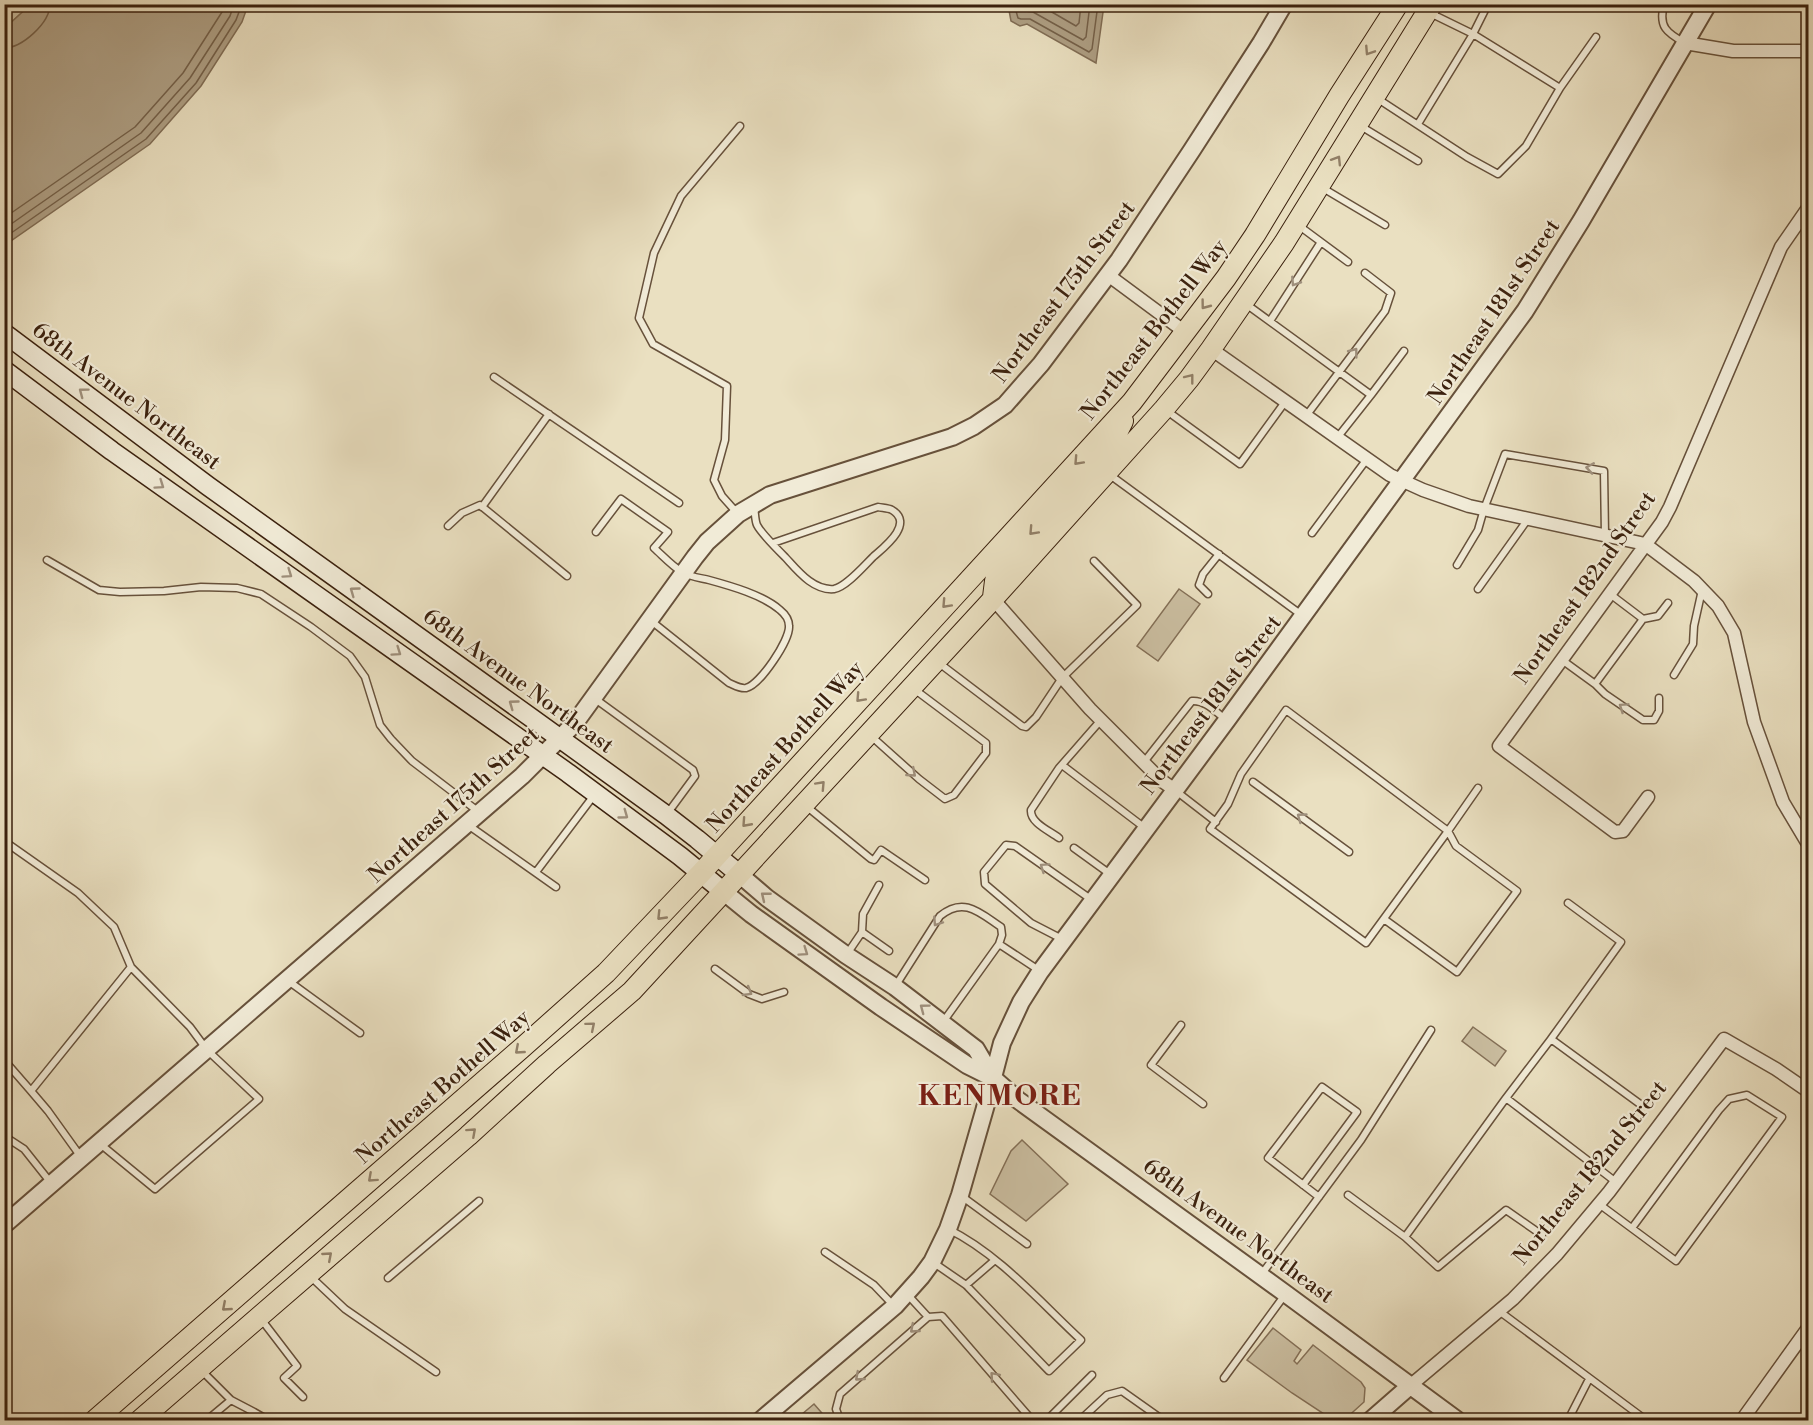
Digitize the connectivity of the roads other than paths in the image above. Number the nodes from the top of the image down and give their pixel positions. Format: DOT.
graph roads {
  1 [pos="1284,4"];
  2 [pos="1398,4"];
  3 [pos="1488,4"];
  4 [pos="1664,4"];
  5 [pos="1708,4"];
  6 [pos="1428,7"];
  7 [pos="1473,34"];
  8 [pos="1596,37"];
  9 [pos="1685,43"];
  10 [pos="1809,51"];
  11 [pos="1560,88"];
  12 [pos="1375,97"];
  13 [pos="1418,124"];
  14 [pos="1358,125"];
  15 [pos="740,126"];
  16 [pos="1305,155"];
  17 [pos="1418,161"];
  18 [pos="1320,187"];
  19 [pos="1809,208"];
  20 [pos="1296,224"];
  21 [pos="1385,225"];
  22 [pos="1321,242"];
  23 [pos="1348,262"];
  24 [pos="1365,273"];
  25 [pos="1108,275"];
  26 [pos="1243,302"];
  27 [pos="1270,321"];
  28 [pos="1185,332"];
  29 [pos="4,333"];
  30 [pos="1211,349"];
  31 [pos="1404,351"];
  32 [pos="4,370"];
  33 [pos="1339,372"];
  34 [pos="494,377"];
  35 [pos="1371,395"];
  36 [pos="1286,401"];
  37 [pos="1132,402"];
  38 [pos="1164,408"];
  39 [pos="549,414"];
  40 [pos="1306,416"];
  41 [pos="1337,438"];
  42 [pos="1367,458"];
  43 [pos="1106,472"];
  44 [pos="1403,480"];
  45 [pos="679,503"];
  46 [pos="754,503"];
  47 [pos="482,507"];
  48 [pos="1484,509"];
  49 [pos="738,514"];
  50 [pos="1528,519"];
  51 [pos="448,526"];
  52 [pos="596,532"];
  53 [pos="1312,534"];
  54 [pos="1605,535"];
  55 [pos="773,543"];
  56 [pos="1645,544"];
  57 [pos="1219,555"];
  58 [pos="48,560"];
  59 [pos="1094,561"];
  60 [pos="1457,565"];
  61 [pos="683,573"];
  62 [pos="567,576"];
  63 [pos="1478,589"];
  64 [pos="1702,589"];
  65 [pos="1208,594"];
  66 [pos="1609,594"];
  67 [pos="993,599"];
  68 [pos="1668,603"];
  69 [pos="1303,616"];
  70 [pos="650,619"];
  71 [pos="1643,619"];
  72 [pos="1562,660"];
  73 [pos="936,661"];
  74 [pos="1674,675"];
  75 [pos="1062,678"];
  76 [pos="1595,684"];
  77 [pos="912,687"];
  78 [pos="594,698"];
  79 [pos="1659,698"];
  80 [pos="1101,720"];
  81 [pos="1227,720"];
  82 [pos="869,733"];
  83 [pos="560,738"];
  84 [pos="543,755"];
  85 [pos="1144,762"];
  86 [pos="1062,765"];
  87 [pos="1253,782"];
  88 [pos="1478,788"];
  89 [pos="1175,790"];
  90 [pos="595,794"];
  91 [pos="1648,797"];
  92 [pos="803,804"];
  93 [pos="666,815"];
  94 [pos="474,819"];
  95 [pos="1216,822"];
  96 [pos="1146,829"];
  97 [pos="1448,831"];
  98 [pos="1059,838"];
  99 [pos="4,841"];
  100 [pos="1809,844"];
  101 [pos="1074,848"];
  102 [pos="1348,852"];
  103 [pos="717,856"];
  104 [pos="536,873"];
  105 [pos="701,873"];
  106 [pos="739,874"];
  107 [pos="1111,874"];
  108 [pos="925,880"];
  109 [pos="879,885"];
  110 [pos="556,887"];
  111 [pos="724,892"];
  112 [pos="1092,900"];
  113 [pos="1568,903"];
  114 [pos="1384,919"];
  115 [pos="862,932"];
  116 [pos="1063,939"];
  117 [pos="999,944"];
  118 [pos="889,951"];
  119 [pos="846,955"];
  120 [pos="131,967"];
  121 [pos="716,969"];
  122 [pos="1040,972"];
  123 [pos="287,980"];
  124 [pos="895,987"];
  125 [pos="784,992"];
  126 [pos="943,1023"];
  127 [pos="1180,1025"];
  128 [pos="1431,1030"];
  129 [pos="360,1033"];
  130 [pos="1551,1039"];
  131 [pos="207,1050"];
  132 [pos="4,1060"];
  133 [pos="993,1078"];
  134 [pos="32,1091"];
  135 [pos="1809,1091"];
  136 [pos="1506,1098"];
  137 [pos="1203,1104"];
  138 [pos="1640,1104"];
  139 [pos="4,1136"];
  140 [pos="98,1143"];
  141 [pos="81,1157"];
  142 [pos="1616,1182"];
  143 [pos="52,1184"];
  144 [pos="1303,1185"];
  145 [pos="960,1195"];
  146 [pos="1348,1195"];
  147 [pos="1319,1197"];
  148 [pos="479,1201"];
  149 [pos="1599,1204"];
  150 [pos="4,1225"];
  151 [pos="1632,1228"];
  152 [pos="948,1229"];
  153 [pos="1542,1235"];
  154 [pos="1405,1237"];
  155 [pos="1027,1244"];
  156 [pos="825,1252"];
  157 [pos="995,1260"];
  158 [pos="932,1262"];
  159 [pos="308,1274"];
  160 [pos="1261,1276"];
  161 [pos="388,1278"];
  162 [pos="966,1285"];
  163 [pos="907,1293"];
  164 [pos="1286,1293"];
  165 [pos="895,1306"];
  166 [pos="1499,1311"];
  167 [pos="259,1317"];
  168 [pos="928,1317"];
  169 [pos="1809,1328"];
  170 [pos="200,1369"];
  171 [pos="436,1372"];
  172 [pos="1092,1375"];
  173 [pos="1224,1378"];
  174 [pos="1589,1379"];
  175 [pos="1411,1385"];
  176 [pos="303,1397"];
  177 [pos="231,1400"];
  178 [pos="254,1412"];
  179 [pos="95,1420"];
  180 [pos="140,1420"];
  181 [pos="207,1420"];
  182 [pos="253,1420"];
  183 [pos="268,1420"];
  184 [pos="761,1420"];
  185 [pos="840,1420"];
  186 [pos="1032,1420"];
  187 [pos="1047,1420"];
  188 [pos="1080,1420"];
  189 [pos="1163,1420"];
  190 [pos="1371,1420"];
  191 [pos="1457,1420"];
  192 [pos="1568,1420"];
  193 [pos="1646,1420"];
  194 [pos="1742,1420"];
  1 -- 25 [label="street, Northeast 175th Street"];
  2 -- 16 [label="main road, Northeast Bothell Way, one-way"];
  3 -- 7 [label="lane"];
  4 -- 9 [label="lane"];
  5 -- 9 [label="street, Northeast 181st Street"];
  6 -- 7 [label="lane"];
  6 -- 12 [label="main road"];
  7 -- 11 [label="lane"];
  7 -- 13 [label="lane"];
  8 -- 11 [label="lane"];
  9 -- 10 [label="street"];
  9 -- 44 [label="street, Northeast 181st Street"];
  11 -- 13 [label="lane"];
  12 -- 13 [label="lane"];
  12 -- 14 [label="main road"];
  14 -- 17 [label="lane"];
  18 -- 14 [label="main road, one-way"];
  15 -- 49 [label="lane"];
  16 -- 28 [label="main road, Northeast Bothell Way, one-way"];
  16 -- 30 [label="main road"];
  18 -- 20 [label="main road"];
  18 -- 21 [label="lane"];
  19 -- 56 [label="street, Northeast 182nd Street"];
  20 -- 22 [label="lane"];
  20 -- 26 [label="main road"];
  22 -- 23 [label="lane"];
  22 -- 27 [label="lane, one-way"];
  33 -- 24 [label="lane, one-way"];
  25 -- 28 [label="street"];
  25 -- 46 [label="street, Northeast 175th Street"];
  26 -- 27 [label="lane"];
  26 -- 30 [label="main road"];
  27 -- 33 [label="lane"];
  28 -- 37 [label="main road, Northeast Bothell Way"];
  83 -- 29 [label="main road, 68th Avenue Northeast, one-way"];
  30 -- 36 [label="street"];
  38 -- 30 [label="main road, one-way"];
  31 -- 35 [label="lane"];
  32 -- 84 [label="main road, 68th Avenue Northeast, one-way"];
  33 -- 35 [label="lane"];
  33 -- 40 [label="lane"];
  34 -- 39 [label="lane"];
  35 -- 41 [label="lane"];
  36 -- 38 [label="lane"];
  36 -- 40 [label="street"];
  37 -- 67 [label="main road, one-way"];
  37 -- 103 [label="main road, Northeast Bothell Way, one-way"];
  38 -- 43 [label="main road"];
  39 -- 45 [label="lane"];
  39 -- 47 [label="lane"];
  40 -- 41 [label="street"];
  41 -- 42 [label="street"];
  42 -- 44 [label="street"];
  42 -- 53 [label="lane"];
  43 -- 57 [label="lane"];
  43 -- 67 [label="main road"];
  44 -- 48 [label="street"];
  44 -- 69 [label="street, Northeast 181st Street"];
  46 -- 49 [label="street, Northeast 175th Street"];
  46 -- 55 [label="lane"];
  47 -- 51 [label="lane"];
  47 -- 62 [label="lane"];
  48 -- 50 [label="street"];
  54 -- 48 [label="lane, one-way"];
  48 -- 60 [label="lane"];
  49 -- 61 [label="street, Northeast 175th Street"];
  50 -- 54 [label="street"];
  50 -- 63 [label="lane"];
  52 -- 61 [label="lane"];
  54 -- 56 [label="street"];
  55 -- 55 [label="lane"];
  56 -- 64 [label="street"];
  56 -- 66 [label="street, Northeast 182nd Street"];
  57 -- 65 [label="lane"];
  57 -- 69 [label="lane"];
  58 -- 94 [label="lane"];
  59 -- 75 [label="lane"];
  61 -- 70 [label="street, Northeast 175th Street"];
  61 -- 70 [label="lane"];
  64 -- 74 [label="lane"];
  64 -- 100 [label="street"];
  66 -- 71 [label="lane"];
  66 -- 72 [label="street, Northeast 182nd Street"];
  67 -- 73 [label="main road"];
  67 -- 75 [label="street"];
  68 -- 71 [label="lane"];
  69 -- 81 [label="street, Northeast 181st Street"];
  70 -- 78 [label="street, Northeast 175th Street"];
  71 -- 76 [label="lane"];
  72 -- 76 [label="lane"];
  72 -- 91 [label="street, Northeast 182nd Street"];
  73 -- 75 [label="lane"];
  73 -- 77 [label="main road"];
  75 -- 80 [label="street"];
  79 -- 76 [label="lane, one-way"];
  77 -- 82 [label="main road"];
  82 -- 77 [label="lane, one-way"];
  78 -- 83 [label="street, Northeast 175th Street"];
  78 -- 93 [label="lane"];
  80 -- 85 [label="street"];
  80 -- 86 [label="lane"];
  81 -- 85 [label="lane"];
  81 -- 89 [label="street, Northeast 181st Street"];
  92 -- 82 [label="main road, one-way"];
  83 -- 84 [label="street, Northeast 175th Street"];
  83 -- 93 [label="main road, 68th Avenue Northeast"];
  84 -- 90 [label="main road, 68th Avenue Northeast"];
  84 -- 94 [label="street, Northeast 175th Street"];
  85 -- 89 [label="street"];
  86 -- 96 [label="lane"];
  86 -- 98 [label="lane"];
  102 -- 87 [label="lane, one-way"];
  88 -- 97 [label="lane"];
  89 -- 95 [label="lane"];
  89 -- 96 [label="street, Northeast 181st Street"];
  90 -- 104 [label="lane"];
  90 -- 105 [label="main road, 68th Avenue Northeast, one-way"];
  92 -- 106 [label="main road"];
  92 -- 108 [label="lane"];
  93 -- 103 [label="main road, 68th Avenue Northeast"];
  94 -- 104 [label="lane"];
  94 -- 123 [label="street, Northeast 175th Street"];
  95 -- 97 [label="lane"];
  95 -- 114 [label="lane"];
  96 -- 107 [label="street, Northeast 181st Street"];
  97 -- 114 [label="lane"];
  97 -- 114 [label="lane"];
  99 -- 120 [label="lane"];
  101 -- 107 [label="lane"];
  103 -- 105 [label="main road, Northeast Bothell Way"];
  103 -- 106 [label="main road, 68th Avenue Northeast"];
  104 -- 110 [label="lane"];
  105 -- 111 [label="main road, 68th Avenue Northeast"];
  105 -- 179 [label="main road, Northeast Bothell Way, one-way"];
  106 -- 111 [label="main road"];
  119 -- 106 [label="street, 68th Avenue Northeast, one-way"];
  107 -- 112 [label="street, Northeast 181st Street"];
  109 -- 115 [label="lane"];
  111 -- 133 [label="street, 68th Avenue Northeast, one-way"];
  159 -- 111 [label="main road, one-way"];
  112 -- 116 [label="street, Northeast 181st Street"];
  112 -- 116 [label="lane, one-way"];
  113 -- 130 [label="lane"];
  115 -- 118 [label="lane"];
  115 -- 119 [label="lane"];
  116 -- 122 [label="street, Northeast 181st Street"];
  117 -- 122 [label="lane"];
  117 -- 124 [label="lane, one-way"];
  117 -- 126 [label="lane"];
  119 -- 124 [label="street, 68th Avenue Northeast"];
  120 -- 131 [label="lane"];
  120 -- 134 [label="lane"];
  121 -- 125 [label="lane, one-way"];
  122 -- 133 [label="street, Northeast 181st Street"];
  123 -- 129 [label="lane"];
  123 -- 131 [label="street, Northeast 175th Street"];
  126 -- 124 [label="street, 68th Avenue Northeast, one-way"];
  126 -- 133 [label="street, 68th Avenue Northeast"];
  127 -- 137 [label="lane"];
  128 -- 147 [label="lane"];
  130 -- 136 [label="lane"];
  130 -- 138 [label="lane"];
  131 -- 140 [label="street, Northeast 175th Street"];
  131 -- 140 [label="lane"];
  132 -- 134 [label="lane"];
  133 -- 145 [label="street, Northeast 181st Street"];
  133 -- 160 [label="street, 68th Avenue Northeast"];
  134 -- 141 [label="lane"];
  135 -- 142 [label="street, Northeast 182nd Street"];
  136 -- 142 [label="lane"];
  136 -- 154 [label="lane"];
  139 -- 143 [label="lane"];
  140 -- 141 [label="street, Northeast 175th Street"];
  141 -- 143 [label="street, Northeast 175th Street"];
  142 -- 149 [label="street, Northeast 182nd Street"];
  143 -- 150 [label="street, Northeast 175th Street"];
  144 -- 144 [label="lane"];
  144 -- 147 [label="lane"];
  145 -- 152 [label="street, Northeast 181st Street"];
  145 -- 155 [label="lane"];
  146 -- 154 [label="lane"];
  147 -- 160 [label="lane"];
  148 -- 161 [label="lane"];
  149 -- 151 [label="lane"];
  149 -- 166 [label="street, Northeast 182nd Street"];
  151 -- 151 [label="lane"];
  152 -- 157 [label="lane"];
  152 -- 158 [label="street, Northeast 181st Street"];
  153 -- 154 [label="lane"];
  156 -- 165 [label="lane"];
  157 -- 162 [label="lane"];
  157 -- 162 [label="lane"];
  158 -- 162 [label="lane"];
  158 -- 163 [label="street, Northeast 181st Street"];
  159 -- 167 [label="main road"];
  159 -- 171 [label="lane"];
  160 -- 164 [label="street, 68th Avenue Northeast"];
  163 -- 165 [label="street, Northeast 181st Street"];
  163 -- 168 [label="lane"];
  164 -- 173 [label="lane"];
  164 -- 175 [label="street, 68th Avenue Northeast"];
  165 -- 184 [label="street, Northeast 181st Street"];
  166 -- 174 [label="lane"];
  166 -- 175 [label="street, Northeast 182nd Street"];
  167 -- 170 [label="main road"];
  167 -- 176 [label="lane"];
  168 -- 185 [label="lane, one-way"];
  186 -- 168 [label="lane, one-way"];
  169 -- 194 [label="street"];
  170 -- 177 [label="lane"];
  170 -- 180 [label="main road"];
  172 -- 187 [label="lane"];
  174 -- 192 [label="lane"];
  174 -- 193 [label="lane"];
  175 -- 190 [label="street, Northeast 182nd Street"];
  175 -- 191 [label="street, 68th Avenue Northeast"];
  177 -- 178 [label="lane"];
  177 -- 181 [label="lane"];
  178 -- 182 [label="lane"];
  178 -- 183 [label="lane"];
  188 -- 189 [label="lane"];
}
